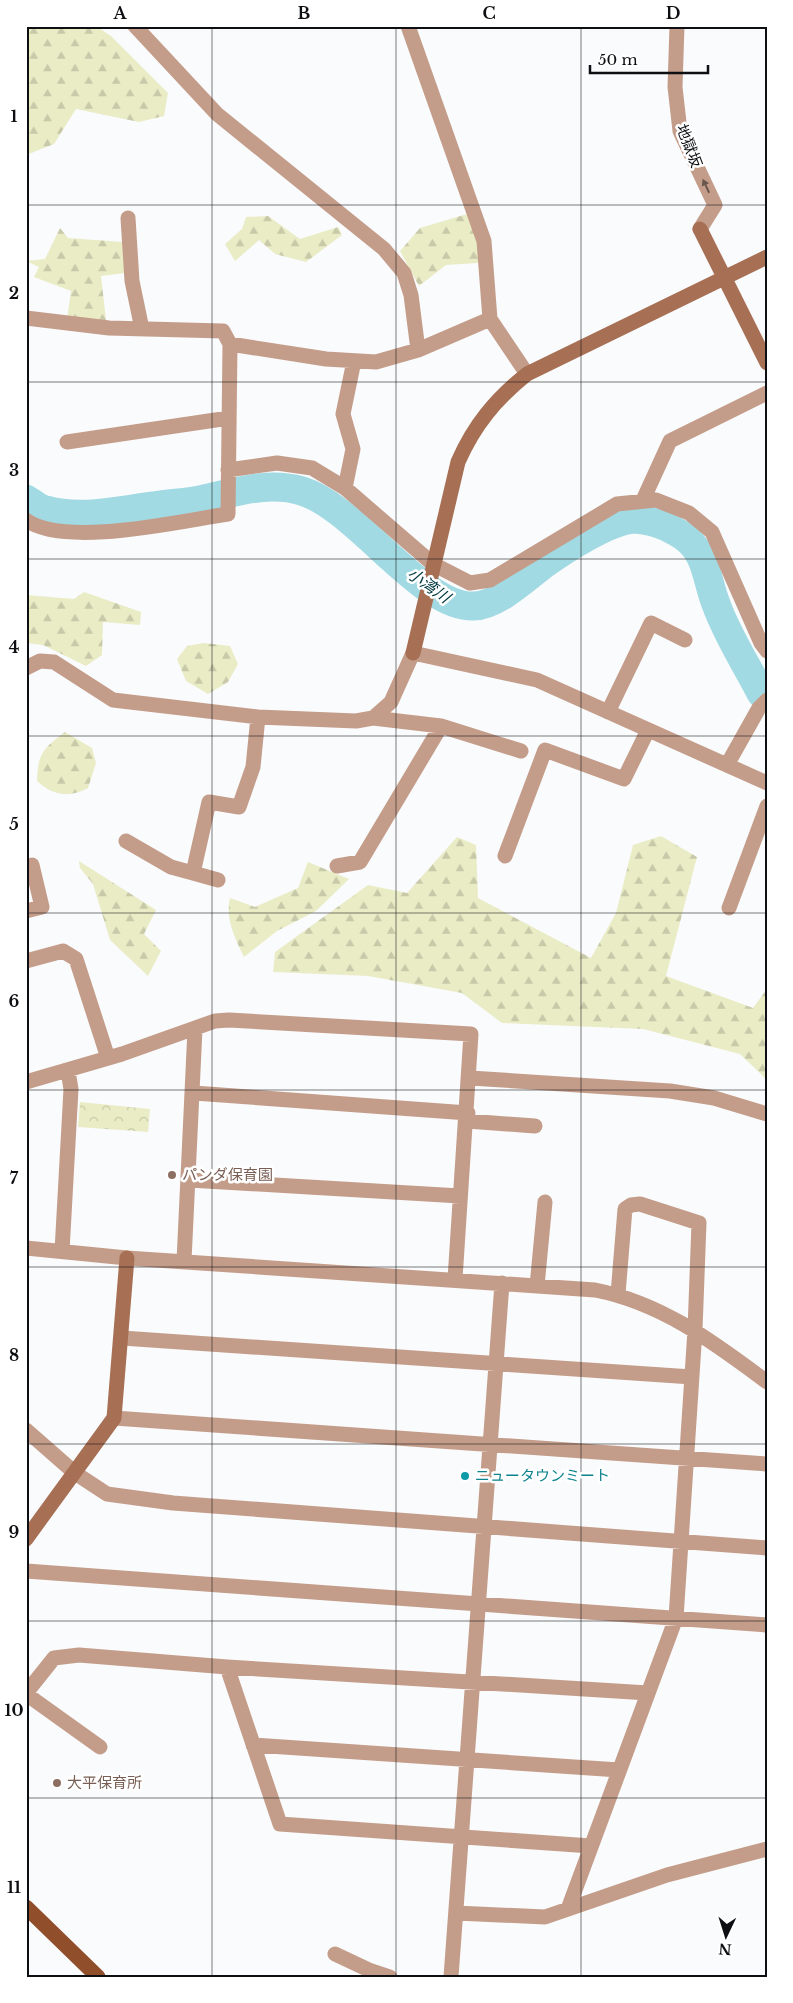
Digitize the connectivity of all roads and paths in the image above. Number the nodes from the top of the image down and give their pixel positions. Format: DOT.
graph roads {
  1 [pos="135,26"];
  2 [pos="408,26"];
  3 [pos="677,26"];
  4 [pos="128,218"];
  5 [pos="767,257"];
  6 [pos="725,277"];
  7 [pos="26,318"];
  8 [pos="490,319"];
  9 [pos="142,329"];
  10 [pos="230,344"];
  11 [pos="418,350"];
  12 [pos="354,361"];
  13 [pos="767,363"];
  14 [pos="528,374"];
  15 [pos="767,393"];
  16 [pos="229,418"];
  17 [pos="67,442"];
  18 [pos="228,472"];
  19 [pos="345,488"];
  20 [pos="643,500"];
  21 [pos="26,520"];
  22 [pos="432,566"];
  23 [pos="685,640"];
  24 [pos="767,651"];
  25 [pos="413,653"];
  26 [pos="26,668"];
  27 [pos="763,704"];
  28 [pos="608,712"];
  29 [pos="258,717"];
  30 [pos="373,718"];
  31 [pos="441,726"];
  32 [pos="648,730"];
  33 [pos="521,751"];
  34 [pos="728,765"];
  35 [pos="767,783"];
  36 [pos="767,806"];
  37 [pos="126,840"];
  38 [pos="505,856"];
  39 [pos="337,866"];
  40 [pos="26,867"];
  41 [pos="194,873"];
  42 [pos="218,880"];
  43 [pos="729,908"];
  44 [pos="26,911"];
  45 [pos="26,961"];
  46 [pos="195,1029"];
  47 [pos="108,1058"];
  48 [pos="68,1071"];
  49 [pos="470,1078"];
  50 [pos="26,1082"];
  51 [pos="194,1094"];
  52 [pos="767,1114"];
  53 [pos="467,1117"];
  54 [pos="534,1126"];
  55 [pos="189,1180"];
  56 [pos="460,1196"];
  57 [pos="544,1202"];
  58 [pos="26,1248"];
  59 [pos="62,1251"];
  60 [pos="127,1258"];
  61 [pos="184,1262"];
  62 [pos="455,1279"];
  63 [pos="502,1283"];
  64 [pos="537,1286"];
  65 [pos="618,1294"];
  66 [pos="696,1330"];
  67 [pos="122,1338"];
  68 [pos="495,1363"];
  69 [pos="692,1377"];
  70 [pos="767,1382"];
  71 [pos="114,1418"];
  72 [pos="26,1430"];
  73 [pos="489,1444"];
  74 [pos="687,1459"];
  75 [pos="767,1464"];
  76 [pos="75,1473"];
  77 [pos="484,1527"];
  78 [pos="27,1534"];
  79 [pos="682,1541"];
  80 [pos="767,1548"];
  81 [pos="26,1571"];
  82 [pos="478,1604"];
  83 [pos="676,1618"];
  84 [pos="767,1625"];
  85 [pos="227,1667"];
  86 [pos="472,1681"];
  87 [pos="26,1693"];
  88 [pos="648,1693"];
  89 [pos="253,1745"];
  90 [pos="100,1747"];
  91 [pos="466,1759"];
  92 [pos="619,1770"];
  93 [pos="460,1836"];
  94 [pos="592,1846"];
  95 [pos="767,1849"];
  96 [pos="26,1908"];
  97 [pos="568,1909"];
  98 [pos="456,1913"];
  99 [pos="335,1954"];
  100 [pos="98,1977"];
  101 [pos="390,1977"];
  102 [pos="451,1977"];
  1 -- 11 [label="street"];
  2 -- 8 [label="street"];
  6 -- 3 [label="street, 地獄坂, one-way"];
  4 -- 9 [label="street"];
  5 -- 6 [label="street"];
  6 -- 13 [label="street"];
  6 -- 14 [label="street"];
  7 -- 9 [label="street"];
  8 -- 11 [label="street"];
  8 -- 14 [label="street"];
  9 -- 10 [label="street"];
  10 -- 12 [label="street"];
  10 -- 16 [label="street"];
  11 -- 12 [label="street"];
  12 -- 19 [label="street"];
  14 -- 22 [label="street"];
  15 -- 20 [label="street"];
  16 -- 17 [label="street"];
  16 -- 18 [label="street"];
  18 -- 19 [label="street"];
  18 -- 21 [label="street"];
  19 -- 22 [label="street"];
  20 -- 22 [label="street"];
  20 -- 24 [label="street"];
  22 -- 25 [label="street"];
  23 -- 28 [label="street"];
  25 -- 28 [label="street"];
  25 -- 30 [label="street"];
  26 -- 29 [label="street"];
  27 -- 34 [label="street"];
  28 -- 32 [label="street"];
  29 -- 30 [label="street"];
  29 -- 41 [label="street"];
  30 -- 31 [label="street"];
  31 -- 33 [label="street"];
  31 -- 39 [label="street"];
  32 -- 34 [label="street"];
  32 -- 38 [label="street"];
  34 -- 35 [label="street"];
  36 -- 43 [label="street"];
  37 -- 41 [label="street"];
  40 -- 44 [label="street"];
  41 -- 42 [label="street"];
  45 -- 47 [label="street"];
  46 -- 47 [label="street"];
  46 -- 49 [label="street"];
  46 -- 51 [label="street"];
  47 -- 48 [label="street"];
  48 -- 50 [label="street"];
  48 -- 59 [label="street"];
  49 -- 52 [label="street"];
  49 -- 53 [label="street"];
  51 -- 53 [label="street"];
  51 -- 55 [label="street"];
  53 -- 54 [label="street"];
  53 -- 56 [label="street"];
  55 -- 56 [label="street"];
  55 -- 61 [label="street"];
  56 -- 62 [label="street"];
  57 -- 64 [label="street"];
  58 -- 59 [label="street"];
  59 -- 60 [label="street"];
  60 -- 61 [label="street"];
  60 -- 67 [label="street"];
  61 -- 62 [label="street"];
  62 -- 63 [label="street"];
  63 -- 64 [label="street"];
  63 -- 68 [label="street"];
  64 -- 65 [label="street"];
  65 -- 66 [label="street"];
  65 -- 66 [label="street"];
  66 -- 69 [label="street"];
  66 -- 70 [label="street"];
  67 -- 68 [label="street"];
  67 -- 71 [label="street"];
  68 -- 69 [label="street"];
  68 -- 73 [label="street"];
  69 -- 74 [label="street"];
  71 -- 73 [label="street"];
  71 -- 76 [label="street"];
  72 -- 76 [label="street"];
  73 -- 74 [label="street"];
  73 -- 77 [label="street"];
  74 -- 75 [label="street"];
  74 -- 79 [label="street"];
  76 -- 77 [label="street"];
  76 -- 78 [label="street"];
  77 -- 79 [label="street"];
  77 -- 82 [label="street"];
  79 -- 80 [label="street"];
  79 -- 83 [label="street"];
  81 -- 82 [label="street"];
  82 -- 83 [label="street"];
  82 -- 86 [label="street"];
  83 -- 84 [label="street"];
  83 -- 88 [label="street"];
  85 -- 86 [label="street"];
  85 -- 87 [label="street"];
  85 -- 89 [label="street"];
  86 -- 88 [label="street"];
  86 -- 91 [label="street"];
  87 -- 90 [label="street"];
  88 -- 92 [label="street"];
  89 -- 91 [label="street"];
  89 -- 93 [label="street"];
  91 -- 92 [label="street"];
  91 -- 93 [label="street"];
  92 -- 94 [label="street"];
  93 -- 94 [label="street"];
  93 -- 98 [label="street"];
  94 -- 97 [label="street"];
  95 -- 97 [label="street"];
  96 -- 100 [label="main road"];
  97 -- 98 [label="street"];
  98 -- 102 [label="street"];
  99 -- 101 [label="street"];
}
